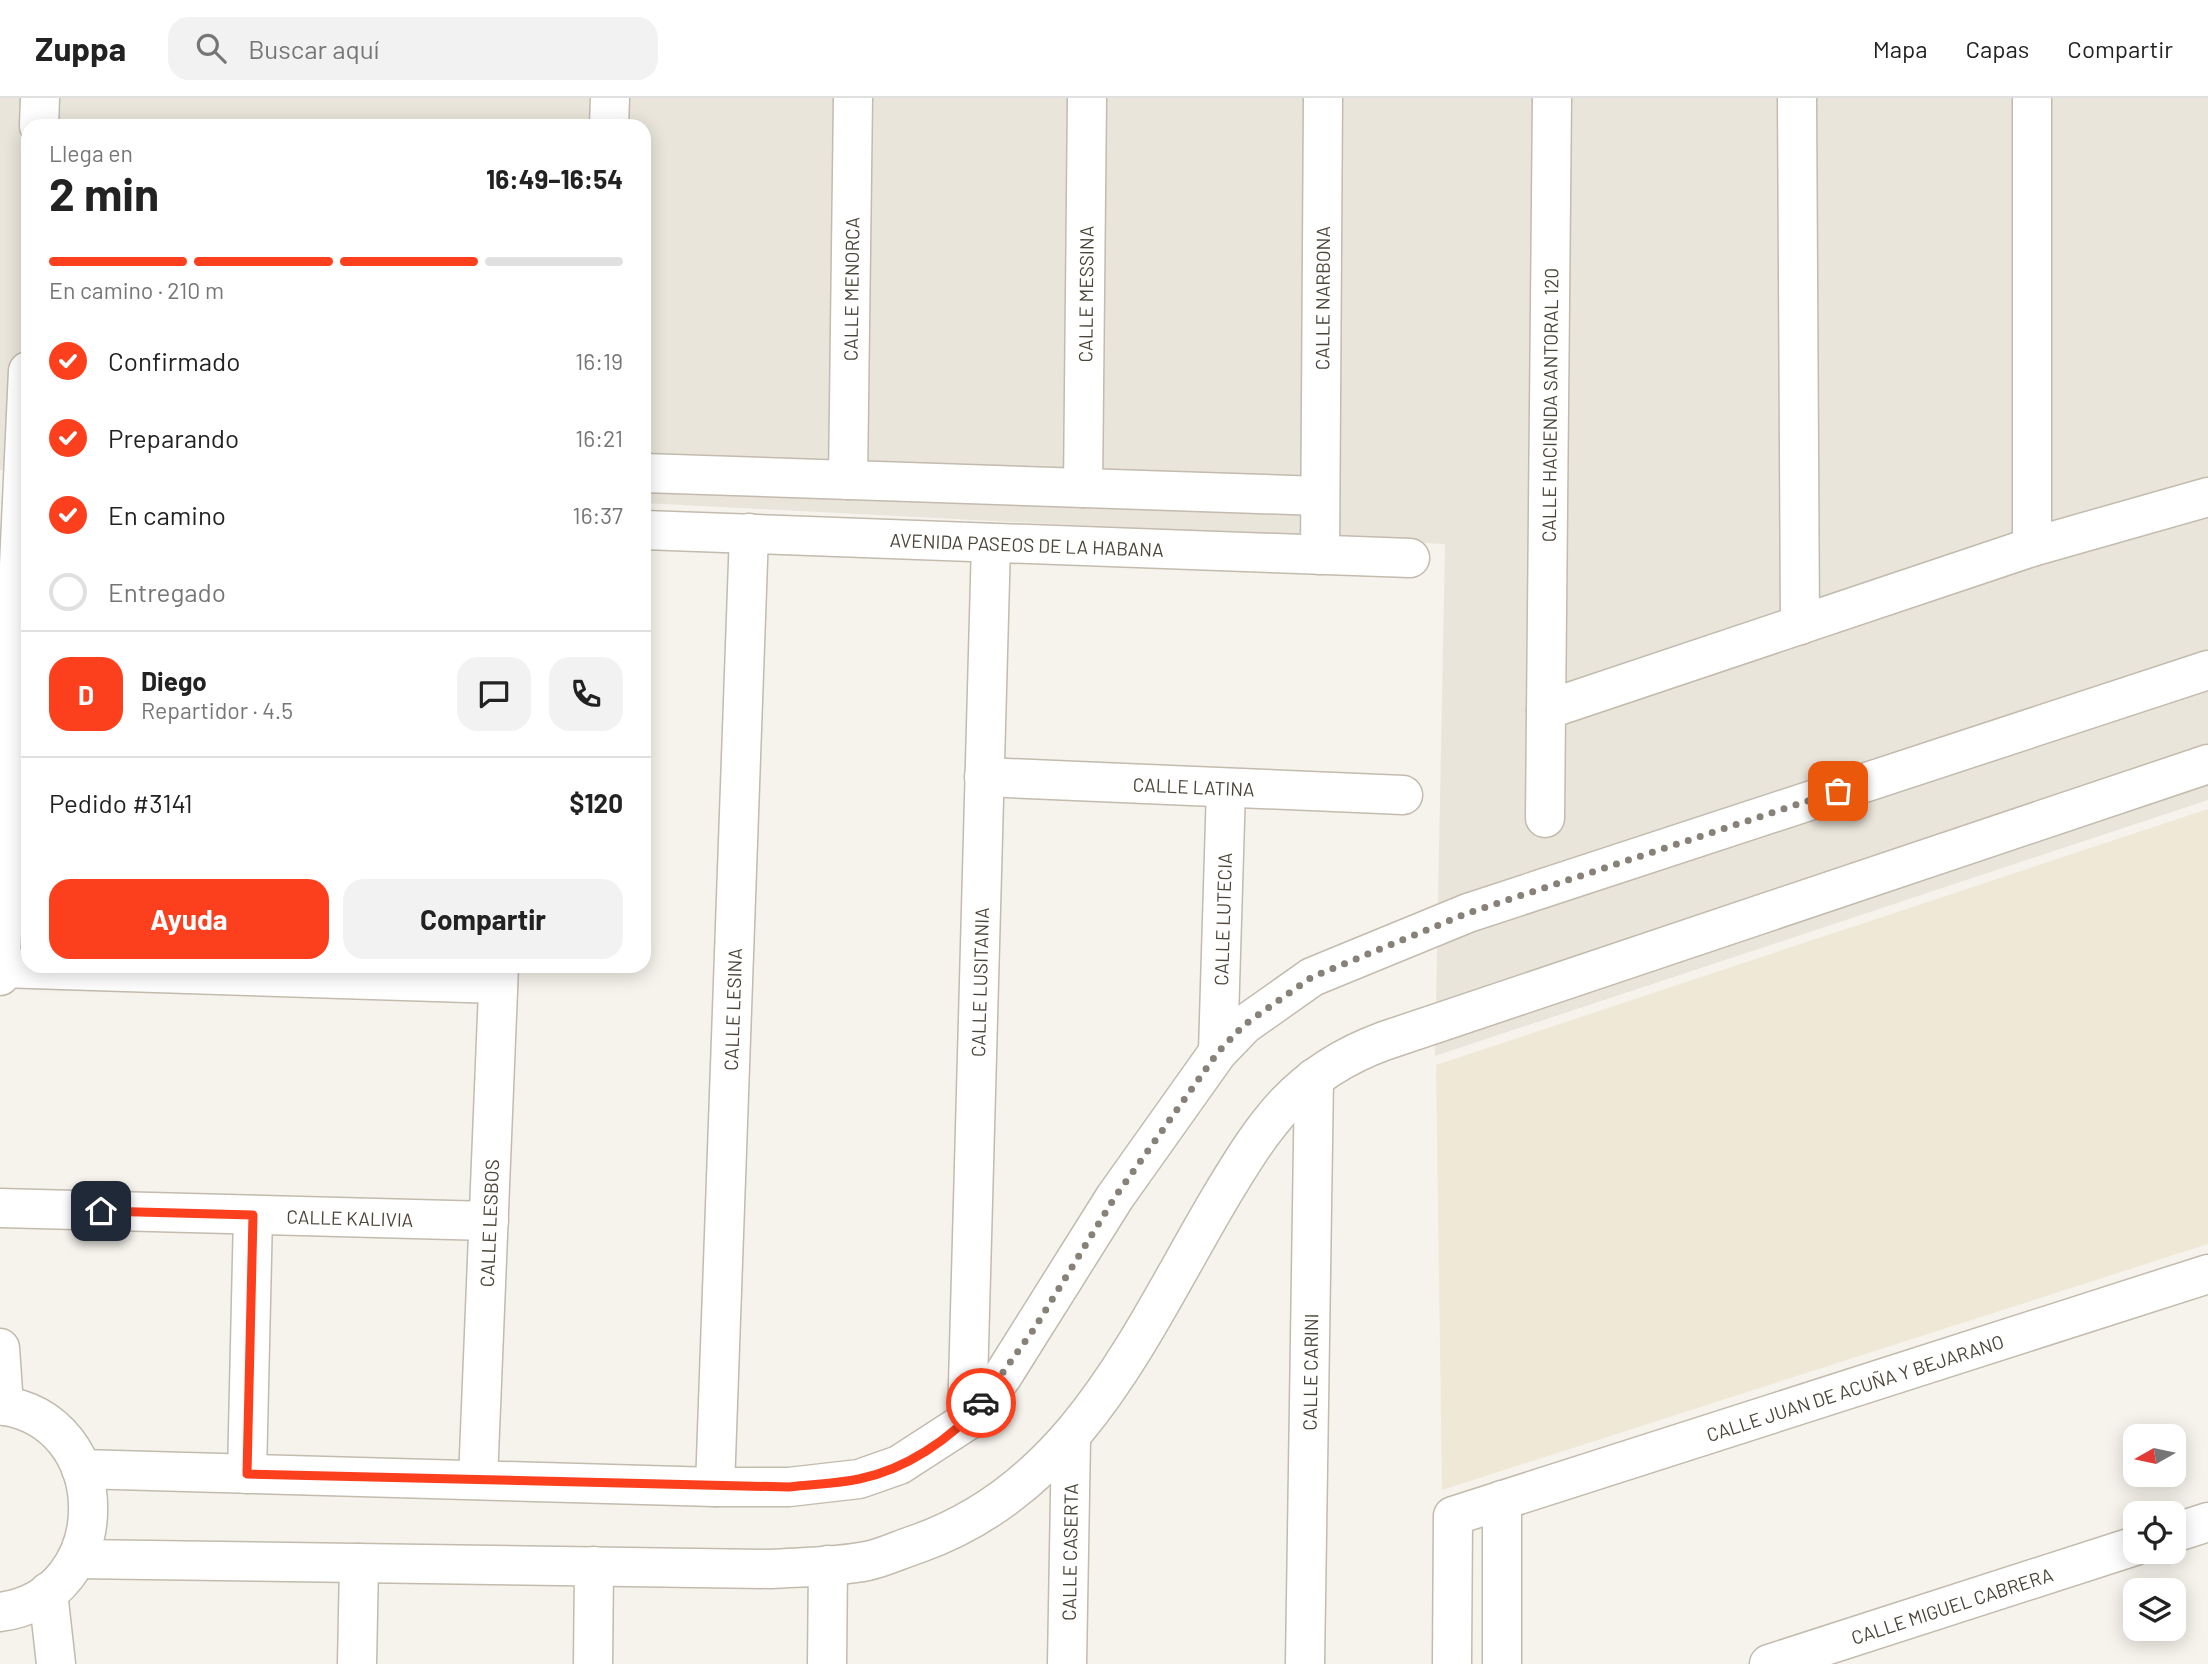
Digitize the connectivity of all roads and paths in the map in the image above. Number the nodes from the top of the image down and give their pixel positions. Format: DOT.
graph roads {
  1 [pos="40,98"];
  2 [pos="610,98"];
  3 [pos="853,98"];
  4 [pos="1087,98"];
  5 [pos="1323,98"];
  6 [pos="1552,98"];
  7 [pos="1797,98"];
  8 [pos="2032,98"];
  9 [pos="39,119"];
  10 [pos="610,119"];
  11 [pos="651,473"];
  12 [pos="848,480"];
  13 [pos="1083,488"];
  14 [pos="1320,496"];
  15 [pos="2208,498"];
  16 [pos="651,530"];
  17 [pos="749,533"];
  18 [pos="991,542"];
  19 [pos="2032,547"];
  20 [pos="1320,555"];
  21 [pos="1410,558"];
  22 [pos="1800,625"];
  23 [pos="2208,670"];
  24 [pos="21,689"];
  25 [pos="1546,710"];
  26 [pos="20,735"];
  27 [pos="2208,764"];
  28 [pos="984,777"];
  29 [pos="1226,788"];
  30 [pos="1403,795"];
  31 [pos="1545,818"];
  32 [pos="0,968"];
  33 [pos="21,968"];
  34 [pos="356,973"];
  35 [pos="498,975"];
  36 [pos="0,976"];
  37 [pos="1218,1052"];
  38 [pos="1314,1078"];
  39 [pos="0,1208"];
  40 [pos="253,1215"];
  41 [pos="489,1221"];
  42 [pos="2208,1274"];
  43 [pos="0,1348"];
  44 [pos="2,1406"];
  45 [pos="967,1421"];
  46 [pos="1071,1439"];
  47 [pos="81,1469"];
  48 [pos="247,1474"];
  49 [pos="478,1480"];
  50 [pos="715,1487"];
  51 [pos="1502,1500"];
  52 [pos="2208,1522"];
  53 [pos="2186,1529"];
  54 [pos="2123,1550"];
  55 [pos="77,1559"];
  56 [pos="359,1563"];
  57 [pos="828,1565"];
  58 [pos="594,1566"];
  59 [pos="48,1592"];
  60 [pos="0,1612"];
  61 [pos="55,1664"];
  62 [pos="357,1664"];
  63 [pos="593,1664"];
  64 [pos="827,1664"];
  65 [pos="1068,1664"];
  66 [pos="1304,1664"];
  67 [pos="1452,1664"];
  68 [pos="1502,1664"];
  69 [pos="1769,1664"];
  1 -- 9 [label="street"];
  2 -- 10 [label="street"];
  3 -- 12 [label="street, CALLE MENORCA"];
  4 -- 13 [label="street, CALLE MESSINA"];
  5 -- 14 [label="street, CALLE NARBONA"];
  6 -- 25 [label="street, CALLE HACIENDA SANTORAL 120"];
  7 -- 22 [label="street"];
  8 -- 19 [label="street"];
  11 -- 12 [label="street"];
  12 -- 13 [label="street"];
  13 -- 14 [label="street"];
  14 -- 20 [label="street, CALLE NARBONA"];
  15 -- 19 [label="street"];
  16 -- 17 [label="street, AVENIDA PASEOS DE LA HABANA"];
  17 -- 18 [label="street, AVENIDA PASEOS DE LA HABANA"];
  17 -- 50 [label="street, CALLE LESINA"];
  18 -- 20 [label="street, AVENIDA PASEOS DE LA HABANA"];
  18 -- 28 [label="street, CALLE LUSITANIA"];
  19 -- 22 [label="street"];
  20 -- 21 [label="street, AVENIDA PASEOS DE LA HABANA"];
  22 -- 25 [label="street"];
  23 -- 37 [label="street"];
  24 -- 26 [label="street"];
  25 -- 31 [label="street, CALLE HACIENDA SANTORAL 120"];
  26 -- 32 [label="street"];
  27 -- 38 [label="street"];
  28 -- 29 [label="street, CALLE LATINA"];
  28 -- 45 [label="street, CALLE LUSITANIA"];
  29 -- 30 [label="street, CALLE LATINA"];
  29 -- 37 [label="street, CALLE LUTECIA"];
  32 -- 33 [label="street"];
  32 -- 36 [label="street"];
  34 -- 35 [label="street"];
  35 -- 41 [label="street, CALLE LESBOS"];
  37 -- 45 [label="street"];
  38 -- 46 [label="street"];
  38 -- 66 [label="street, CALLE CARINI"];
  39 -- 40 [label="street, CALLE KALIVIA"];
  40 -- 41 [label="street, CALLE KALIVIA"];
  40 -- 48 [label="street"];
  41 -- 49 [label="street, CALLE LESBOS"];
  42 -- 51 [label="street, CALLE JUAN DE ACUÑA Y BEJARANO"];
  43 -- 44 [label="street"];
  44 -- 47 [label="street"];
  45 -- 50 [label="street"];
  46 -- 57 [label="street"];
  46 -- 65 [label="street, CALLE CASERTA"];
  47 -- 48 [label="street"];
  47 -- 55 [label="street"];
  48 -- 49 [label="street"];
  49 -- 50 [label="street"];
  51 -- 67 [label="street, CALLE JUAN DE ACUÑA Y BEJARANO"];
  51 -- 68 [label="street"];
  52 -- 53 [label="street"];
  54 -- 69 [label="street, CALLE MIGUEL CABRERA"];
  55 -- 56 [label="street"];
  55 -- 59 [label="street"];
  56 -- 58 [label="street"];
  56 -- 62 [label="street"];
  57 -- 58 [label="street"];
  57 -- 64 [label="street"];
  58 -- 63 [label="street"];
  59 -- 60 [label="street"];
  59 -- 61 [label="street"];
}
